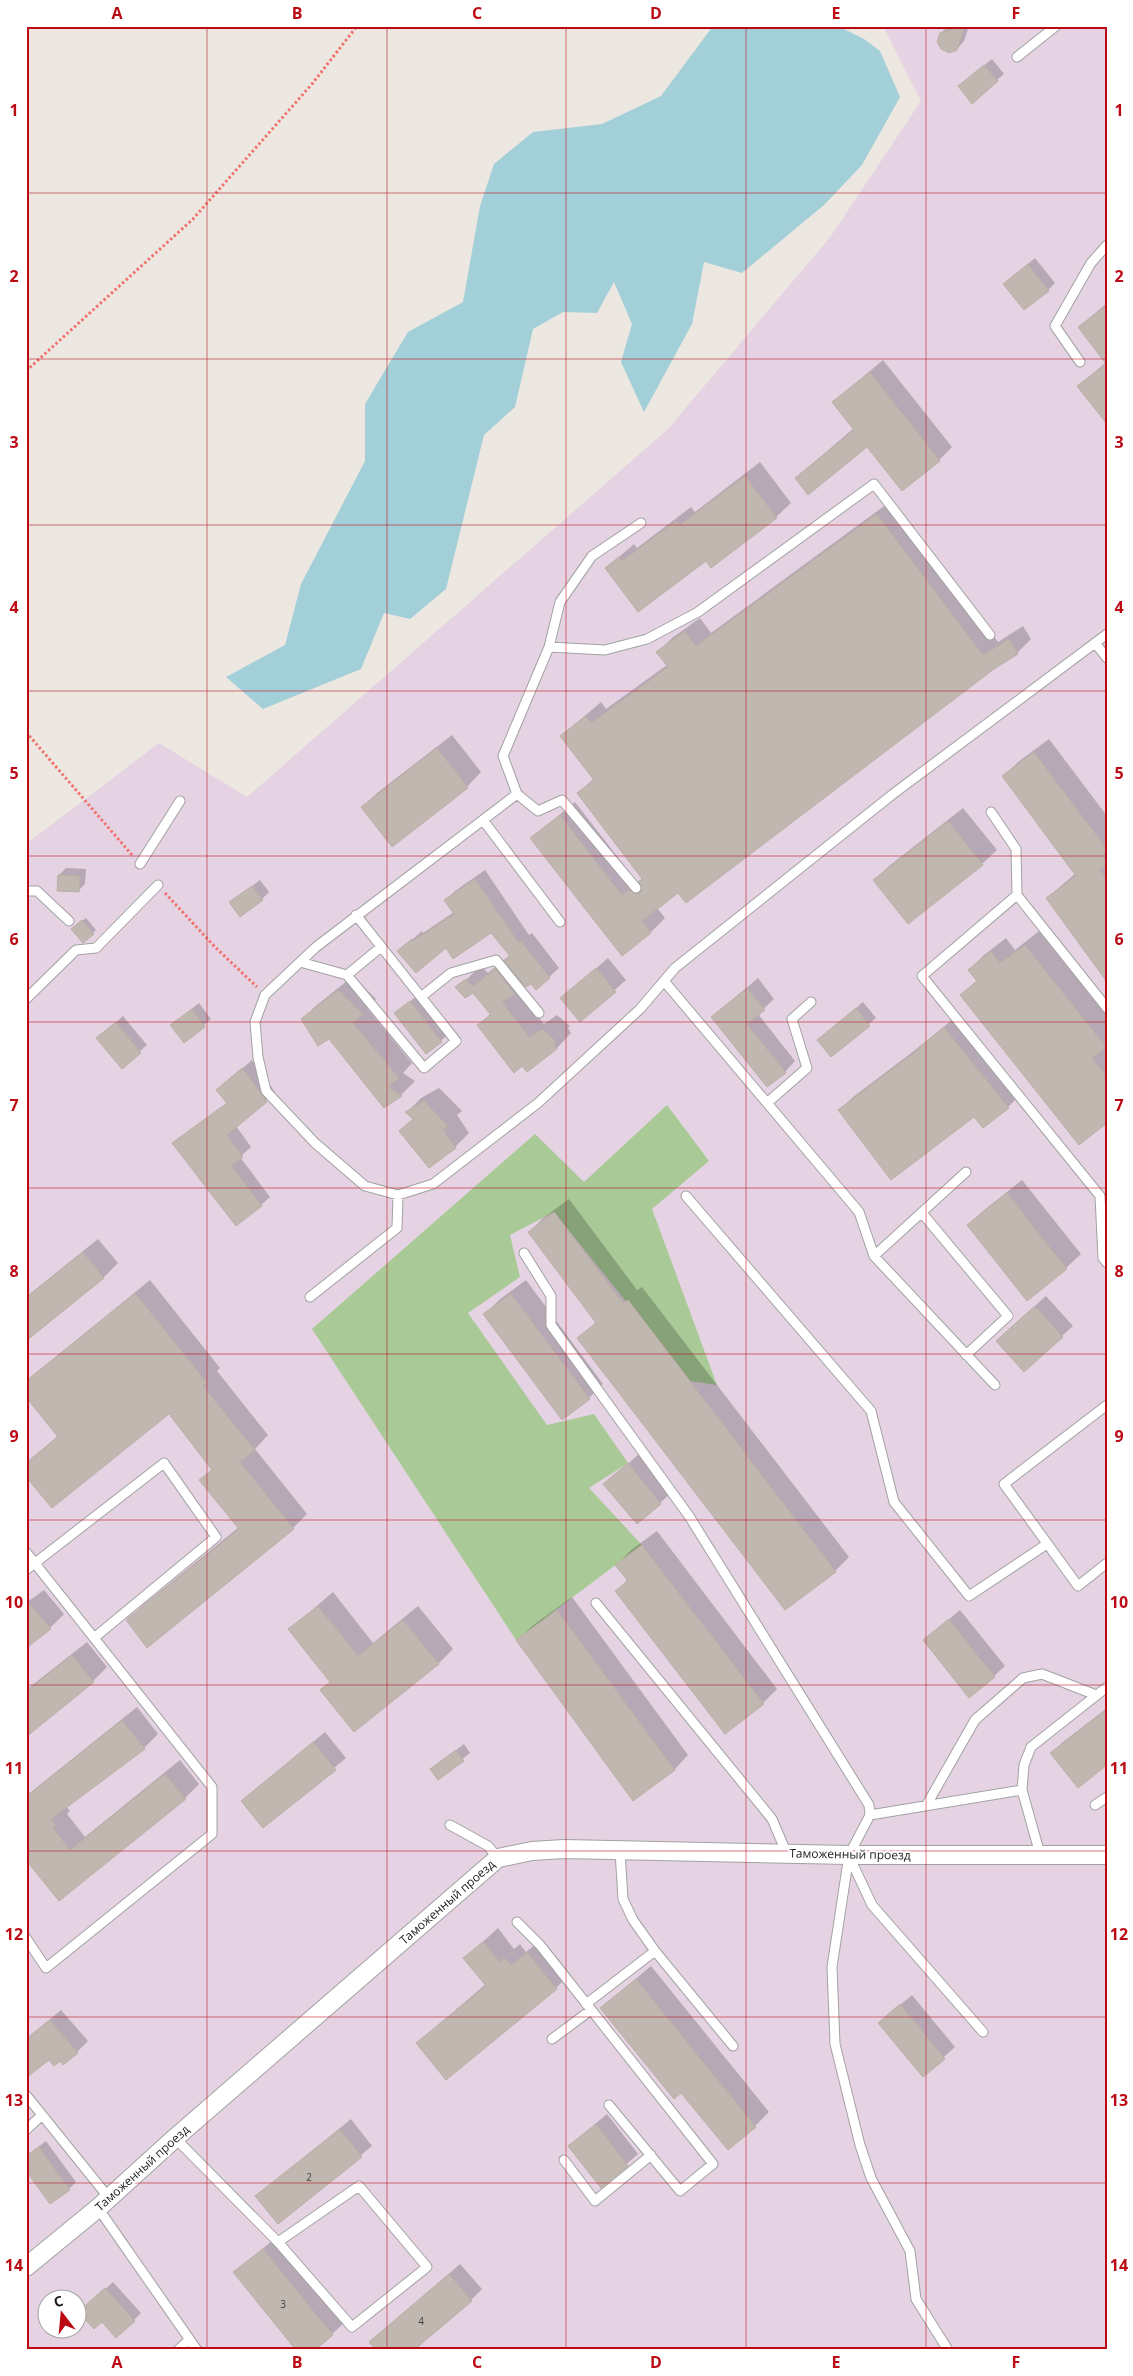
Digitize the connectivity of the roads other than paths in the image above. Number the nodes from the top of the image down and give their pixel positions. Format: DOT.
graph roads {
  1 [pos="1056,26"];
  2 [pos="1017,57"];
  3 [pos="1107,245"];
  4 [pos="1080,362"];
  5 [pos="641,523"];
  6 [pos="1107,634"];
  7 [pos="990,636"];
  8 [pos="1095,643"];
  9 [pos="549,647"];
  10 [pos="1107,658"];
  11 [pos="517,794"];
  12 [pos="180,800"];
  13 [pos="991,812"];
  14 [pos="483,820"];
  15 [pos="140,864"];
  16 [pos="158,885"];
  17 [pos="636,888"];
  18 [pos="26,891"];
  19 [pos="1017,895"];
  20 [pos="356,915"];
  21 [pos="68,921"];
  22 [pos="560,922"];
  23 [pos="381,946"];
  24 [pos="300,962"];
  25 [pos="346,975"];
  26 [pos="664,981"];
  27 [pos="422,997"];
  28 [pos="26,999"];
  29 [pos="811,1002"];
  30 [pos="1107,1008"];
  31 [pos="539,1013"];
  32 [pos="767,1103"];
  33 [pos="966,1172"];
  34 [pos="1104,1194"];
  35 [pos="398,1195"];
  36 [pos="686,1196"];
  37 [pos="922,1213"];
  38 [pos="524,1253"];
  39 [pos="874,1256"];
  40 [pos="1107,1263"];
  41 [pos="310,1297"];
  42 [pos="966,1355"];
  43 [pos="995,1385"];
  44 [pos="1107,1405"];
  45 [pos="1047,1544"];
  46 [pos="26,1552"];
  47 [pos="35,1563"];
  48 [pos="1107,1563"];
  49 [pos="26,1570"];
  50 [pos="596,1603"];
  51 [pos="94,1638"];
  52 [pos="1107,1687"];
  53 [pos="1096,1696"];
  54 [pos="1022,1790"];
  55 [pos="1107,1797"];
  56 [pos="1095,1805"];
  57 [pos="926,1806"];
  58 [pos="870,1815"];
  59 [pos="450,1825"];
  60 [pos="620,1850"];
  61 [pos="787,1854"];
  62 [pos="1040,1854"];
  63 [pos="849,1855"];
  64 [pos="1107,1855"];
  65 [pos="498,1858"];
  66 [pos="517,1922"];
  67 [pos="26,1938"];
  68 [pos="655,1951"];
  69 [pos="589,2007"];
  70 [pos="983,2032"];
  71 [pos="552,2039"];
  72 [pos="732,2046"];
  73 [pos="26,2095"];
  74 [pos="609,2105"];
  75 [pos="42,2115"];
  76 [pos="26,2130"];
  77 [pos="175,2138"];
  78 [pos="651,2156"];
  79 [pos="564,2160"];
  80 [pos="103,2203"];
  81 [pos="278,2242"];
  82 [pos="26,2267"];
  83 [pos="189,2340"];
  84 [pos="178,2350"];
  85 [pos="197,2350"];
  86 [pos="948,2350"];
  1 -- 2 [label="lane"];
  3 -- 4 [label="lane"];
  5 -- 9 [label="lane"];
  6 -- 8 [label="lane"];
  7 -- 9 [label="lane"];
  8 -- 10 [label="lane"];
  8 -- 26 [label="lane"];
  9 -- 11 [label="lane"];
  11 -- 14 [label="lane"];
  11 -- 17 [label="lane"];
  12 -- 15 [label="lane"];
  13 -- 19 [label="lane"];
  14 -- 20 [label="lane"];
  14 -- 22 [label="lane"];
  16 -- 28 [label="lane"];
  18 -- 21 [label="lane"];
  19 -- 30 [label="lane"];
  19 -- 34 [label="lane"];
  20 -- 23 [label="lane"];
  20 -- 24 [label="lane"];
  23 -- 25 [label="lane"];
  23 -- 27 [label="lane"];
  24 -- 25 [label="lane"];
  24 -- 35 [label="lane"];
  25 -- 27 [label="lane"];
  26 -- 32 [label="lane"];
  26 -- 35 [label="lane"];
  27 -- 31 [label="lane"];
  29 -- 32 [label="lane"];
  32 -- 39 [label="lane"];
  33 -- 37 [label="lane"];
  34 -- 40 [label="lane"];
  35 -- 41 [label="lane"];
  36 -- 45 [label="lane"];
  37 -- 39 [label="lane"];
  37 -- 42 [label="lane"];
  38 -- 58 [label="lane"];
  39 -- 42 [label="lane"];
  42 -- 43 [label="lane"];
  44 -- 45 [label="lane"];
  45 -- 48 [label="lane"];
  46 -- 47 [label="lane"];
  47 -- 49 [label="lane"];
  47 -- 51 [label="lane"];
  47 -- 51 [label="lane"];
  50 -- 61 [label="lane"];
  51 -- 67 [label="lane"];
  52 -- 53 [label="lane"];
  53 -- 54 [label="lane"];
  53 -- 57 [label="lane"];
  54 -- 57 [label="lane"];
  54 -- 62 [label="lane"];
  55 -- 56 [label="lane"];
  57 -- 58 [label="lane"];
  58 -- 63 [label="lane"];
  59 -- 65 [label="lane"];
  60 -- 61 [label="street, Таможенный проезд"];
  60 -- 65 [label="street, Таможенный проезд"];
  60 -- 68 [label="lane"];
  61 -- 63 [label="street, Таможенный проезд"];
  62 -- 63 [label="street, Таможенный проезд"];
  62 -- 64 [label="street, Таможенный проезд"];
  63 -- 70 [label="lane"];
  63 -- 86 [label="lane"];
  65 -- 77 [label="street, Таможенный проезд"];
  66 -- 69 [label="lane"];
  68 -- 69 [label="lane"];
  68 -- 72 [label="lane"];
  69 -- 71 [label="lane"];
  69 -- 78 [label="lane"];
  73 -- 75 [label="lane"];
  74 -- 78 [label="lane"];
  75 -- 76 [label="lane"];
  75 -- 80 [label="lane"];
  77 -- 80 [label="street, Таможенный проезд"];
  77 -- 81 [label="lane"];
  78 -- 79 [label="lane"];
  80 -- 82 [label="street, Таможенный проезд"];
  80 -- 83 [label="lane"];
  81 -- 81 [label="lane"];
  83 -- 84 [label="lane"];
  83 -- 85 [label="lane"];
}
